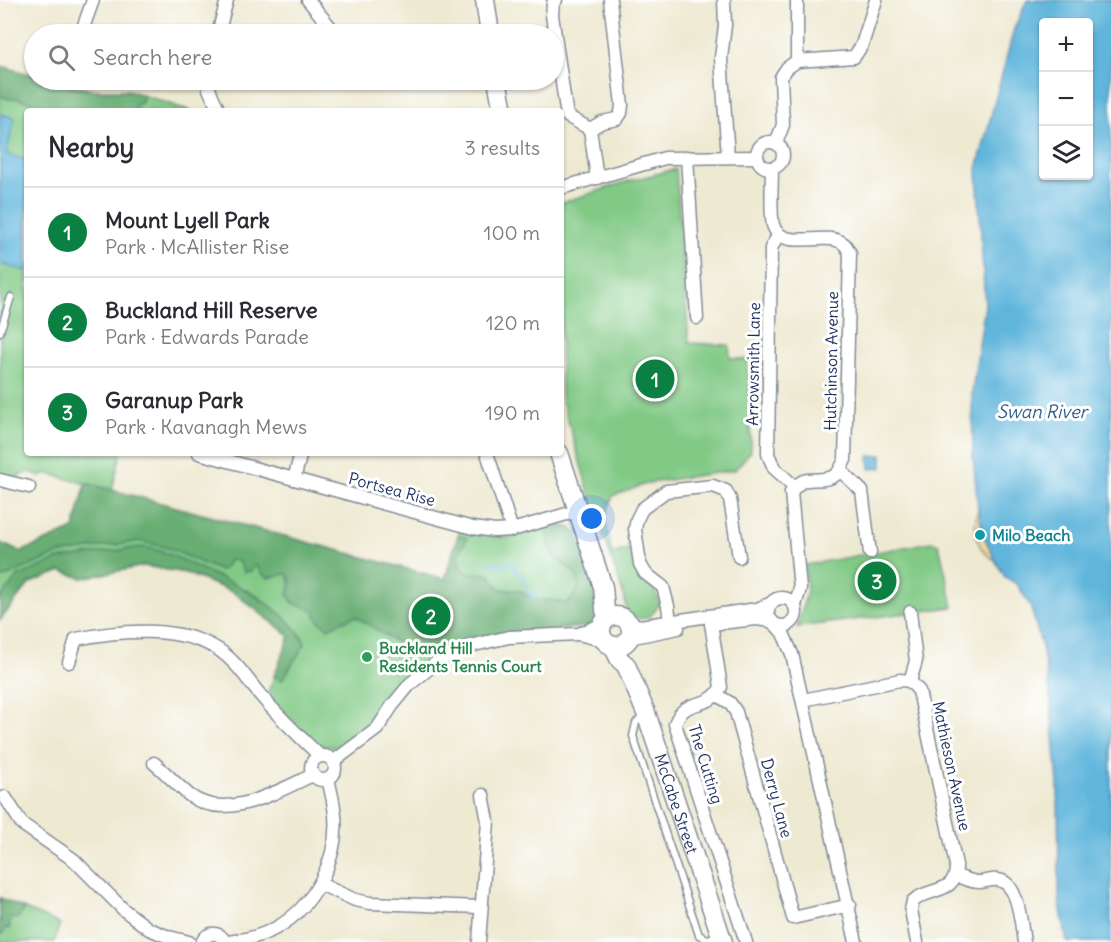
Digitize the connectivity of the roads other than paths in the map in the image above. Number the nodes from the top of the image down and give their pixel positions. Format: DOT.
graph roads {
  1 [pos="93,0"];
  2 [pos="227,0"];
  3 [pos="309,0"];
  4 [pos="485,0"];
  5 [pos="556,0"];
  6 [pos="610,0"];
  7 [pos="724,0"];
  8 [pos="797,0"];
  9 [pos="876,0"];
  10 [pos="84,24"];
  11 [pos="221,24"];
  12 [pos="328,24"];
  13 [pos="489,24"];
  14 [pos="553,24"];
  15 [pos="797,61"];
  16 [pos="209,90"];
  17 [pos="499,90"];
  18 [pos="563,90"];
  19 [pos="218,108"];
  20 [pos="502,108"];
  21 [pos="590,129"];
  22 [pos="777,143"];
  23 [pos="687,157"];
  24 [pos="728,157"];
  25 [pos="757,157"];
  26 [pos="772,168"];
  27 [pos="597,178"];
  28 [pos="564,187"];
  29 [pos="779,234"];
  30 [pos="11,297"];
  31 [pos="697,318"];
  32 [pos="0,332"];
  33 [pos="211,456"];
  34 [pos="300,456"];
  35 [pos="488,456"];
  36 [pos="560,456"];
  37 [pos="840,470"];
  38 [pos="294,479"];
  39 [pos="0,480"];
  40 [pos="30,487"];
  41 [pos="795,487"];
  42 [pos="578,511"];
  43 [pos="512,530"];
  44 [pos="870,553"];
  45 [pos="738,557"];
  46 [pos="798,579"];
  47 [pos="778,601"];
  48 [pos="795,605"];
  49 [pos="910,612"];
  50 [pos="711,621"];
  51 [pos="774,622"];
  52 [pos="790,623"];
  53 [pos="670,625"];
  54 [pos="617,631"];
  55 [pos="792,654"];
  56 [pos="69,662"];
  57 [pos="910,681"];
  58 [pos="717,695"];
  59 [pos="803,700"];
  60 [pos="320,756"];
  61 [pos="334,761"];
  62 [pos="154,763"];
  63 [pos="313,775"];
  64 [pos="328,779"];
  65 [pos="483,795"];
  66 [pos="5,797"];
  67 [pos="956,876"];
  68 [pos="320,884"];
  69 [pos="850,906"];
  70 [pos="480,907"];
  71 [pos="722,939"];
  72 [pos="189,942"];
  73 [pos="202,942"];
  74 [pos="227,942"];
  75 [pos="478,942"];
  76 [pos="746,942"];
  77 [pos="856,942"];
  78 [pos="917,942"];
  79 [pos="1024,942"];
  1 -- 10 [label="street"];
  2 -- 11 [label="street"];
  3 -- 12 [label="street"];
  4 -- 13 [label="street"];
  5 -- 14 [label="street"];
  6 -- 21 [label="street"];
  7 -- 24 [label="street"];
  8 -- 15 [label="street"];
  9 -- 15 [label="street"];
  15 -- 22 [label="street"];
  16 -- 19 [label="street"];
  17 -- 20 [label="street"];
  18 -- 21 [label="street"];
  21 -- 27 [label="street"];
  22 -- 25 [label="street"];
  22 -- 26 [label="street"];
  23 -- 24 [label="street"];
  23 -- 27 [label="street"];
  23 -- 31 [label="street"];
  24 -- 25 [label="street"];
  25 -- 26 [label="street"];
  26 -- 29 [label="street"];
  27 -- 28 [label="street"];
  29 -- 37 [label="street, Hutchinson Avenue"];
  29 -- 41 [label="street, Arrowsmith Lane"];
  30 -- 32 [label="lane"];
  33 -- 38 [label="street, Portsea Rise"];
  34 -- 38 [label="street"];
  35 -- 43 [label="street"];
  36 -- 42 [label="street, McCabe Street"];
  37 -- 41 [label="street"];
  37 -- 44 [label="street"];
  38 -- 43 [label="street, Portsea Rise"];
  39 -- 40 [label="street"];
  41 -- 46 [label="street"];
  42 -- 43 [label="street, Portsea Rise"];
  42 -- 54 [label="street, McCabe Street"];
  45 -- 53 [label="street"];
  46 -- 47 [label="street"];
  46 -- 48 [label="street"];
  47 -- 48 [label="street"];
  47 -- 50 [label="street"];
  47 -- 51 [label="street"];
  48 -- 52 [label="street"];
  49 -- 57 [label="street"];
  50 -- 51 [label="street"];
  50 -- 53 [label="street"];
  50 -- 58 [label="street"];
  51 -- 52 [label="street"];
  51 -- 55 [label="street"];
  52 -- 55 [label="street"];
  53 -- 54 [label="street"];
  54 -- 61 [label="street"];
  54 -- 71 [label="street, McCabe Street"];
  55 -- 59 [label="street"];
  56 -- 60 [label="street"];
  57 -- 59 [label="street"];
  57 -- 67 [label="street, Mathieson Avenue"];
  58 -- 69 [label="street, Derry Lane"];
  58 -- 76 [label="street, The Cutting"];
  59 -- 69 [label="street"];
  60 -- 61 [label="street"];
  60 -- 63 [label="street"];
  61 -- 64 [label="street"];
  62 -- 63 [label="street"];
  63 -- 64 [label="street"];
  64 -- 68 [label="street"];
  65 -- 70 [label="street"];
  66 -- 72 [label="street"];
  67 -- 78 [label="street"];
  67 -- 79 [label="street"];
  68 -- 70 [label="street"];
  68 -- 74 [label="street"];
  69 -- 77 [label="street"];
  70 -- 75 [label="street"];
  73 -- 74 [label="street"];
}
